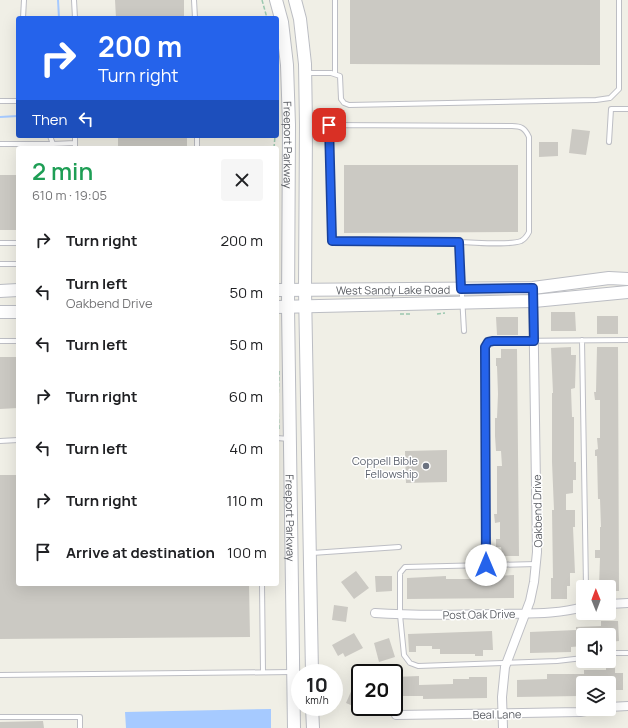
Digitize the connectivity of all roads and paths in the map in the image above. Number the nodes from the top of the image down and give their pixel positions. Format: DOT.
graph roads {
  1 [pos="24,0"];
  2 [pos="74,0"];
  3 [pos="194,0"];
  4 [pos="262,0"];
  5 [pos="276,0"];
  6 [pos="295,0"];
  7 [pos="335,0"];
  8 [pos="619,0"];
  9 [pos="24,16"];
  10 [pos="74,16"];
  11 [pos="194,16"];
  12 [pos="266,16"];
  13 [pos="305,73"];
  14 [pos="335,73"];
  15 [pos="0,101"];
  16 [pos="16,101"];
  17 [pos="628,109"];
  18 [pos="289,125"];
  19 [pos="306,125"];
  20 [pos="329,125"];
  21 [pos="51,138"];
  22 [pos="75,138"];
  23 [pos="609,142"];
  24 [pos="75,143"];
  25 [pos="0,144"];
  26 [pos="54,144"];
  27 [pos="459,242"];
  28 [pos="0,243"];
  29 [pos="16,243"];
  30 [pos="0,264"];
  31 [pos="16,264"];
  32 [pos="628,279"];
  33 [pos="533,288"];
  34 [pos="461,289"];
  35 [pos="16,290"];
  36 [pos="282,290"];
  37 [pos="305,290"];
  38 [pos="0,291"];
  39 [pos="628,292"];
  40 [pos="534,301"];
  41 [pos="462,303"];
  42 [pos="306,306"];
  43 [pos="282,307"];
  44 [pos="0,312"];
  45 [pos="16,312"];
  46 [pos="464,331"];
  47 [pos="582,340"];
  48 [pos="628,340"];
  49 [pos="0,341"];
  50 [pos="16,341"];
  51 [pos="534,341"];
  52 [pos="279,438"];
  53 [pos="290,439"];
  54 [pos="308,439"];
  55 [pos="16,440"];
  56 [pos="0,441"];
  57 [pos="399,548"];
  58 [pos="291,553"];
  59 [pos="310,553"];
  60 [pos="536,564"];
  61 [pos="486,565"];
  62 [pos="586,580"];
  63 [pos="262,586"];
  64 [pos="628,603"];
  65 [pos="616,604"];
  66 [pos="576,609"];
  67 [pos="375,613"];
  68 [pos="525,613"];
  69 [pos="400,615"];
  70 [pos="616,653"];
  71 [pos="628,653"];
  72 [pos="576,659"];
  73 [pos="506,663"];
  74 [pos="293,664"];
  75 [pos="312,664"];
  76 [pos="263,672"];
  77 [pos="291,672"];
  78 [pos="0,675"];
  79 [pos="628,706"];
  80 [pos="616,707"];
  81 [pos="576,712"];
  82 [pos="503,714"];
  83 [pos="403,715"];
  84 [pos="294,716"];
  85 [pos="312,716"];
  86 [pos="0,717"];
  87 [pos="80,728"];
  88 [pos="294,728"];
  89 [pos="313,728"];
  90 [pos="503,728"];
  1 -- 9 [label="lane"];
  2 -- 10 [label="lane"];
  3 -- 11 [label="lane"];
  4 -- 12 [label="path"];
  5 -- 18 [label="main road, Freeport Parkway"];
  6 -- 13 [label="main road, Freeport Parkway"];
  7 -- 14 [label="lane"];
  8 -- 14 [label="lane"];
  13 -- 14 [label="lane"];
  13 -- 19 [label="main road, Freeport Parkway"];
  15 -- 16 [label="lane"];
  17 -- 23 [label="lane"];
  18 -- 19 [label="main road"];
  18 -- 36 [label="main road, Freeport Parkway"];
  19 -- 20 [label="lane"];
  19 -- 37 [label="main road, Freeport Parkway"];
  20 -- 27 [label="lane"];
  20 -- 27 [label="lane"];
  21 -- 26 [label="lane"];
  22 -- 24 [label="lane"];
  24 -- 26 [label="lane"];
  25 -- 26 [label="lane"];
  27 -- 34 [label="lane"];
  28 -- 29 [label="lane"];
  30 -- 31 [label="lane"];
  32 -- 33 [label="main road, West Sandy Lake Road"];
  33 -- 34 [label="main road, West Sandy Lake Road"];
  33 -- 40 [label="street, Oakbend Drive"];
  34 -- 37 [label="main road, West Sandy Lake Road"];
  34 -- 41 [label="lane"];
  35 -- 38 [label="main road"];
  36 -- 37 [label="main road, West Sandy Lake Road"];
  36 -- 43 [label="main road, Freeport Parkway"];
  37 -- 42 [label="main road, Freeport Parkway"];
  39 -- 40 [label="main road, West Sandy Lake Road"];
  40 -- 41 [label="main road, West Sandy Lake Road"];
  40 -- 51 [label="street, Oakbend Drive"];
  41 -- 42 [label="main road, West Sandy Lake Road"];
  41 -- 46 [label="lane"];
  42 -- 43 [label="main road, West Sandy Lake Road"];
  42 -- 54 [label="main road, Freeport Parkway"];
  43 -- 53 [label="main road, Freeport Parkway"];
  44 -- 45 [label="main road"];
  47 -- 48 [label="lane"];
  47 -- 51 [label="lane"];
  47 -- 62 [label="lane"];
  49 -- 50 [label="lane"];
  51 -- 60 [label="street, Oakbend Drive"];
  51 -- 61 [label="lane"];
  52 -- 53 [label="lane"];
  53 -- 54 [label="main road"];
  53 -- 58 [label="main road, Freeport Parkway"];
  54 -- 59 [label="main road, Freeport Parkway"];
  55 -- 56 [label="lane"];
  57 -- 59 [label="lane"];
  58 -- 59 [label="main road"];
  58 -- 74 [label="main road, Freeport Parkway"];
  59 -- 75 [label="main road, Freeport Parkway"];
  60 -- 61 [label="lane"];
  60 -- 68 [label="street, Oakbend Drive"];
  61 -- 69 [label="lane"];
  63 -- 76 [label="lane"];
  64 -- 65 [label="street"];
  66 -- 68 [label="street, Post Oak Drive"];
  67 -- 69 [label="street, Post Oak Drive"];
  68 -- 69 [label="street, Post Oak Drive"];
  68 -- 73 [label="street, Oakbend Drive"];
  69 -- 73 [label="lane"];
  70 -- 71 [label="lane"];
  72 -- 73 [label="lane"];
  73 -- 82 [label="street, Oakbend Drive"];
  76 -- 77 [label="lane"];
  76 -- 78 [label="lane"];
  79 -- 80 [label="street"];
  81 -- 82 [label="street, Beal Lane"];
  82 -- 83 [label="street, Beal Lane"];
  82 -- 90 [label="street, Oakbend Drive"];
  84 -- 88 [label="main road, Freeport Parkway"];
  85 -- 89 [label="main road"];
  86 -- 87 [label="lane"];
}
